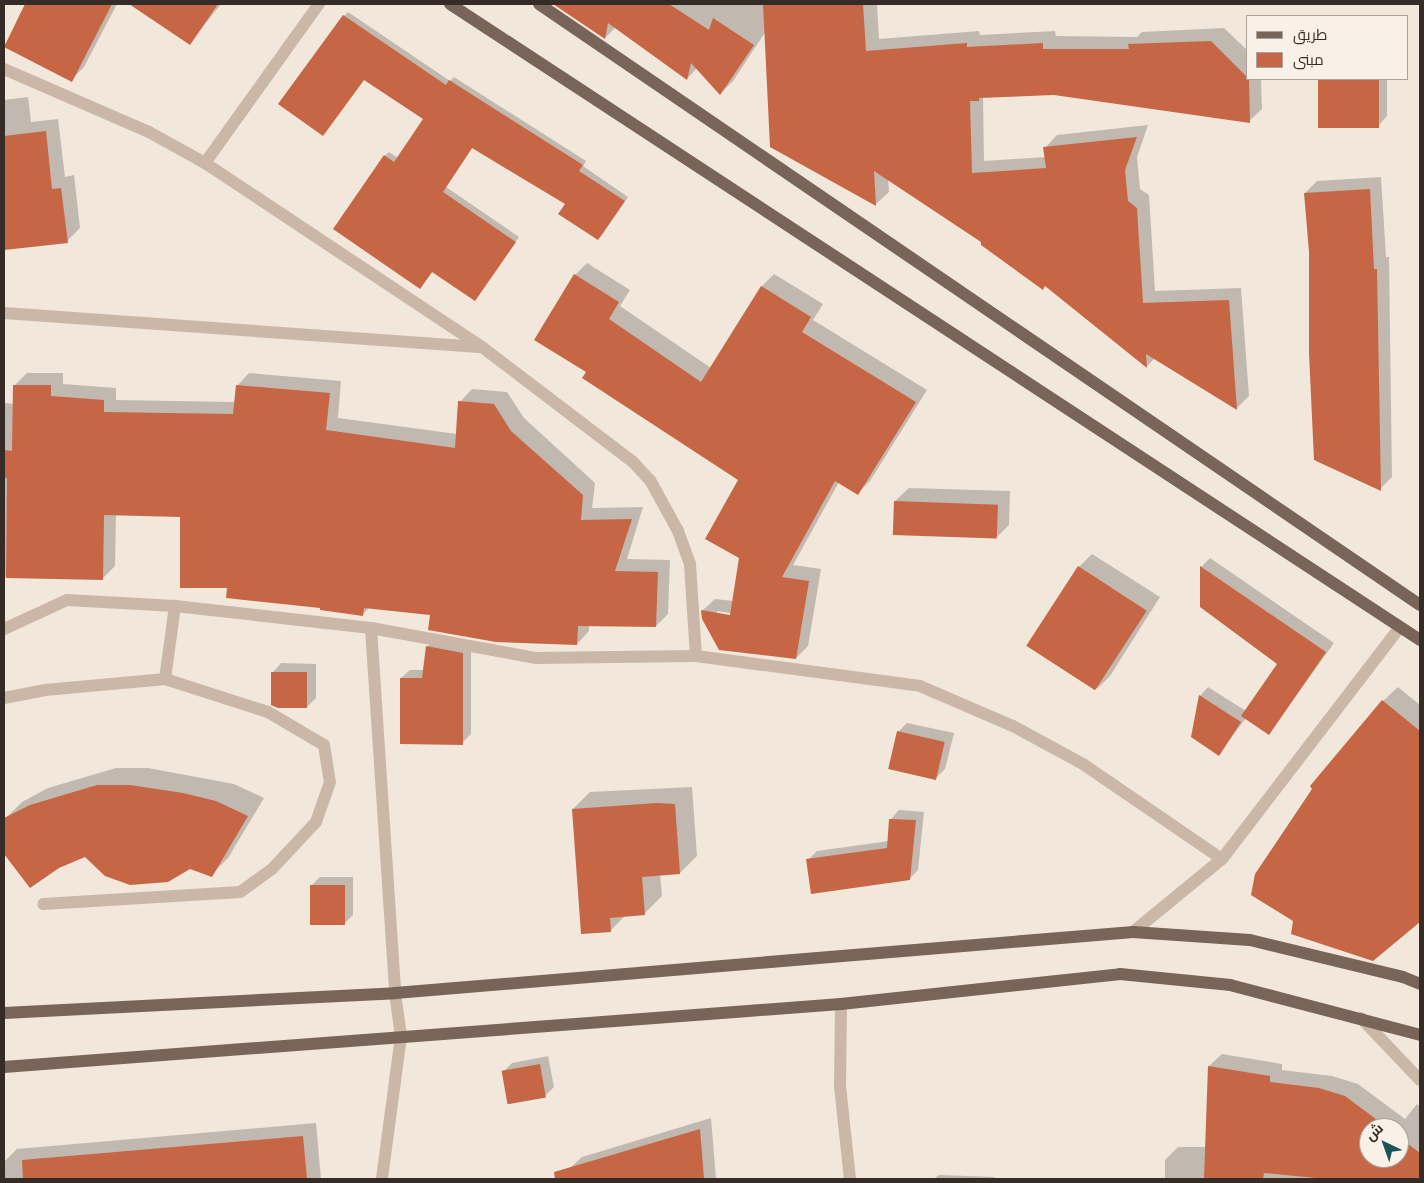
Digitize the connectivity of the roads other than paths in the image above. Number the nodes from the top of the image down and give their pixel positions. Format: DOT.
graph roads {
  1 [pos="319,4"];
  2 [pos="450,4"];
  3 [pos="540,4"];
  4 [pos="4,69"];
  5 [pos="204,163"];
  6 [pos="4,313"];
  7 [pos="482,347"];
  8 [pos="1420,605"];
  9 [pos="175,606"];
  10 [pos="371,628"];
  11 [pos="1400,628"];
  12 [pos="4,629"];
  13 [pos="1420,640"];
  14 [pos="696,656"];
  15 [pos="165,679"];
  16 [pos="4,698"];
  17 [pos="1222,858"];
  18 [pos="42,904"];
  19 [pos="1133,932"];
  20 [pos="1420,984"];
  21 [pos="395,993"];
  22 [pos="842,1004"];
  23 [pos="4,1013"];
  24 [pos="1361,1018"];
  25 [pos="1420,1035"];
  26 [pos="401,1036"];
  27 [pos="4,1067"];
  28 [pos="1420,1080"];
  29 [pos="382,1179"];
  30 [pos="850,1179"];
  1 -- 5 [label="street"];
  2 -- 11 [label="main road"];
  3 -- 8 [label="main road"];
  4 -- 5 [label="street"];
  5 -- 7 [label="street"];
  6 -- 7 [label="street"];
  7 -- 14 [label="street"];
  9 -- 10 [label="street"];
  9 -- 12 [label="street"];
  9 -- 15 [label="street"];
  10 -- 14 [label="street"];
  10 -- 21 [label="street"];
  11 -- 13 [label="main road"];
  11 -- 17 [label="street"];
  14 -- 17 [label="street"];
  15 -- 16 [label="street"];
  15 -- 18 [label="street"];
  17 -- 19 [label="street"];
  19 -- 20 [label="main road"];
  19 -- 21 [label="main road"];
  21 -- 23 [label="main road"];
  21 -- 26 [label="street"];
  22 -- 24 [label="main road"];
  22 -- 26 [label="main road"];
  22 -- 30 [label="street"];
  24 -- 25 [label="main road"];
  24 -- 28 [label="street"];
  26 -- 27 [label="main road"];
  26 -- 29 [label="street"];
}
